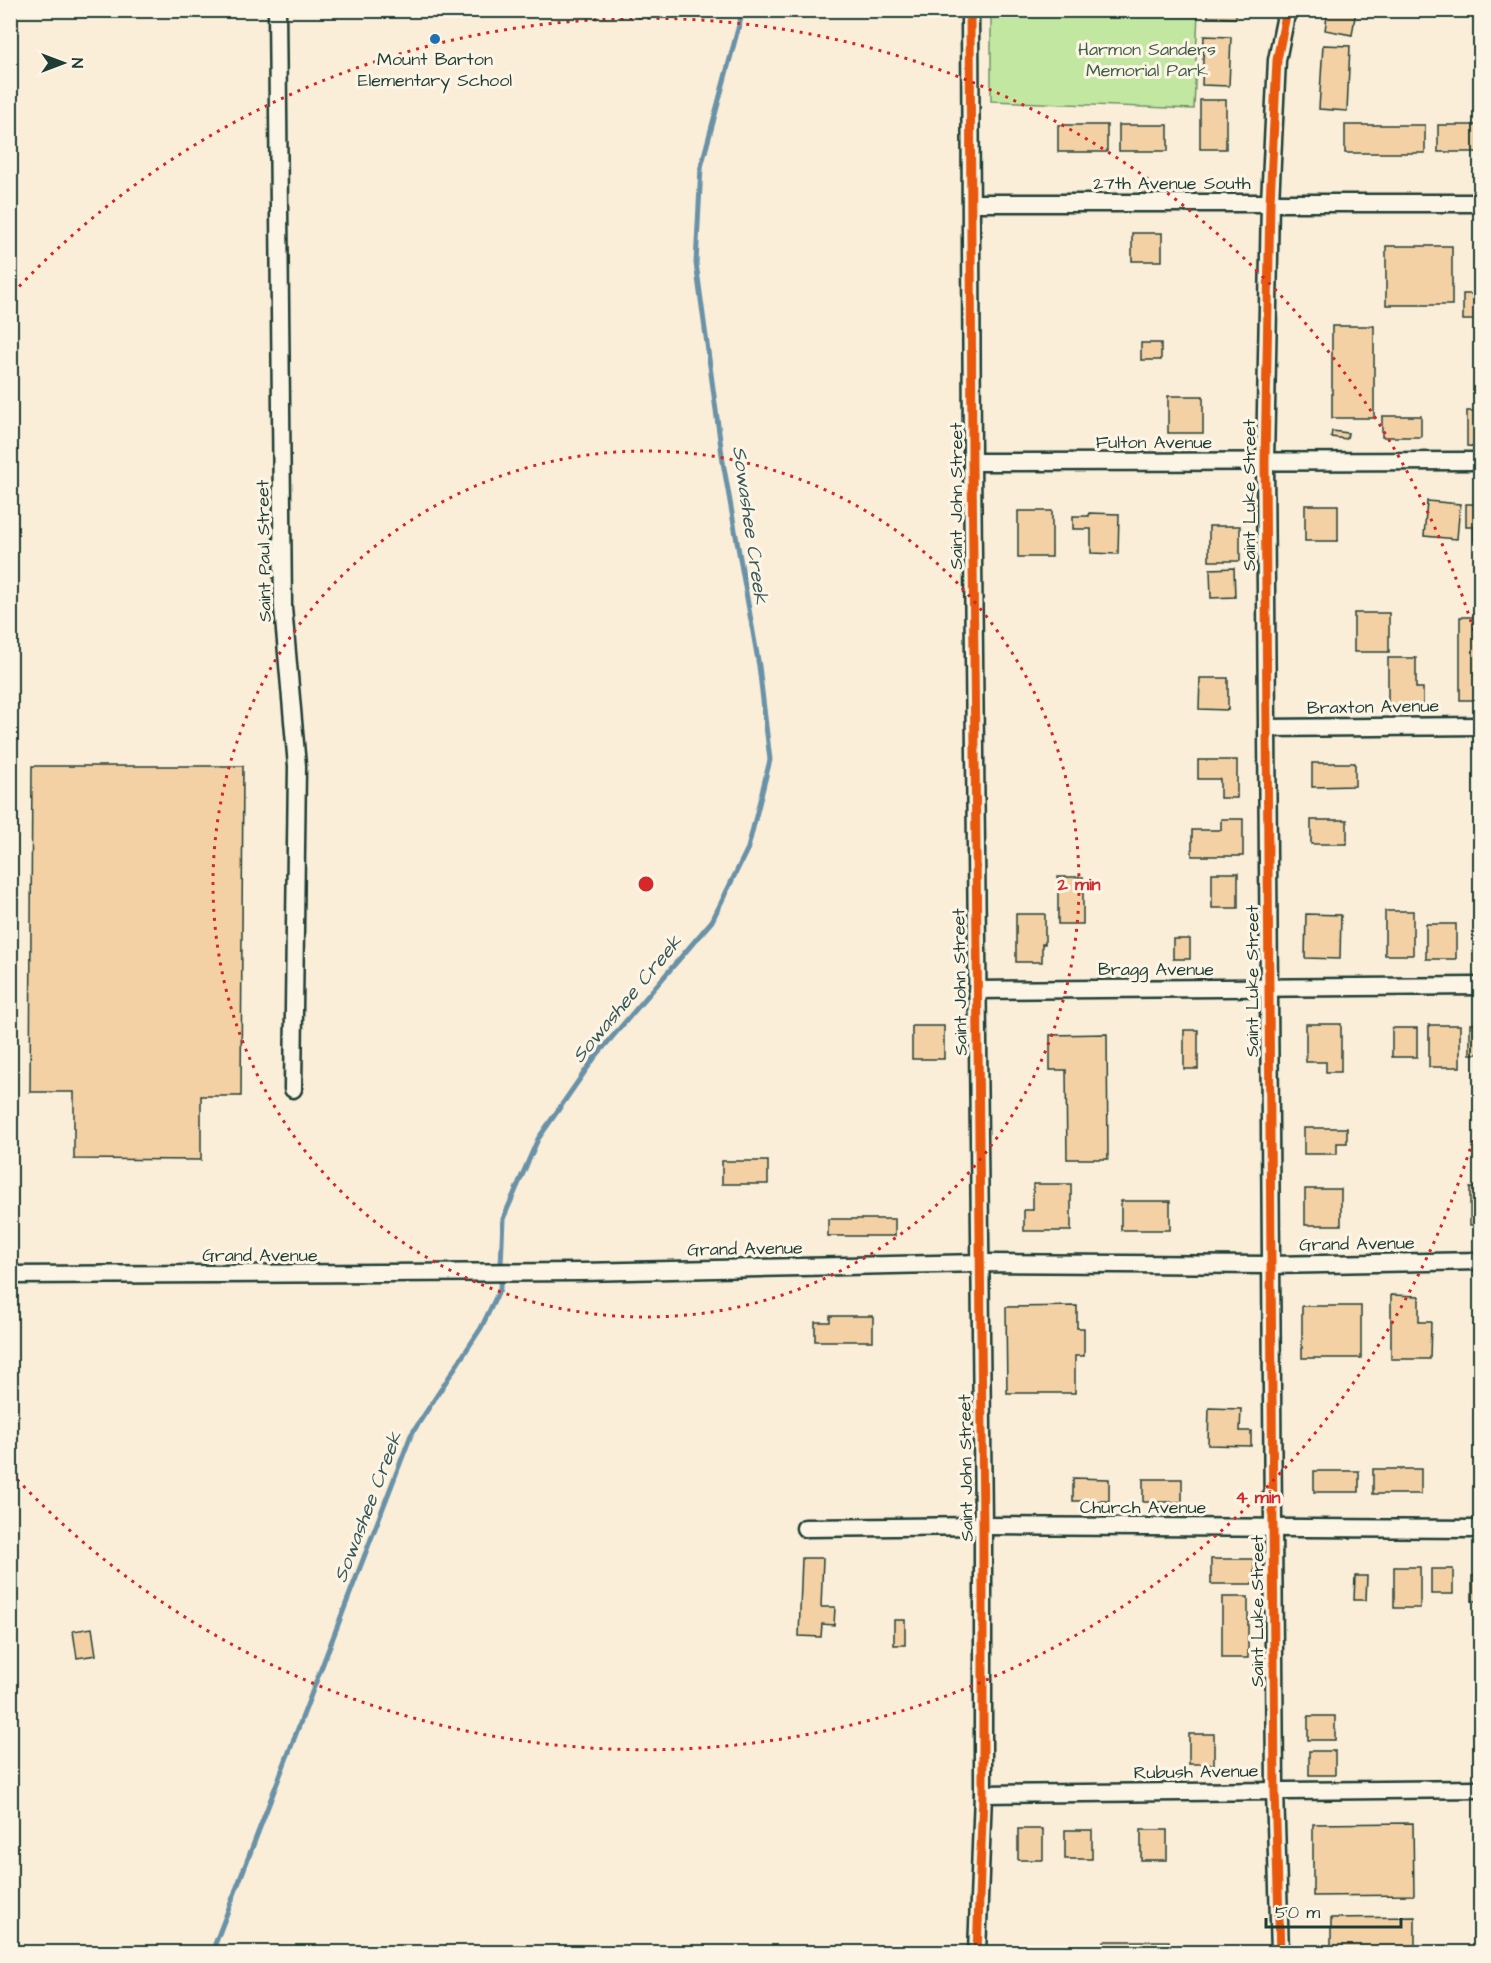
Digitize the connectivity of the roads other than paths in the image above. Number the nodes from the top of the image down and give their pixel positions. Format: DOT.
graph roads {
  1 [pos="277,10"];
  2 [pos="970,10"];
  3 [pos="1287,10"];
  4 [pos="1270,202"];
  5 [pos="972,203"];
  6 [pos="1480,203"];
  7 [pos="1480,461"];
  8 [pos="972,462"];
  9 [pos="1264,462"];
  10 [pos="1480,726"];
  11 [pos="1267,728"];
  12 [pos="1480,986"];
  13 [pos="1269,987"];
  14 [pos="977,990"];
  15 [pos="293,1089"];
  16 [pos="1480,1261"];
  17 [pos="981,1263"];
  18 [pos="1271,1265"];
  19 [pos="10,1275"];
  20 [pos="983,1526"];
  21 [pos="805,1528"];
  22 [pos="1273,1528"];
  23 [pos="1480,1529"];
  24 [pos="1480,1789"];
  25 [pos="1275,1791"];
  26 [pos="983,1794"];
  27 [pos="977,1953"];
  28 [pos="1280,1953"];
  1 -- 15 [label="street, Saint Paul Street"];
  2 -- 5 [label="street, Saint John Street"];
  3 -- 4 [label="street, Saint Luke Street"];
  4 -- 5 [label="street, 27th Avenue South"];
  4 -- 6 [label="street, 27th Avenue South"];
  4 -- 9 [label="street, Saint Luke Street"];
  5 -- 8 [label="street, Saint John Street"];
  7 -- 9 [label="street, Fulton Avenue"];
  8 -- 9 [label="street, Fulton Avenue"];
  8 -- 14 [label="street, Saint John Street"];
  9 -- 11 [label="street, Saint Luke Street"];
  10 -- 11 [label="street, Braxton Avenue"];
  11 -- 13 [label="street, Saint Luke Street"];
  12 -- 13 [label="street, Bragg Avenue"];
  13 -- 14 [label="street, Bragg Avenue"];
  13 -- 18 [label="street, Saint Luke Street"];
  14 -- 17 [label="street, Saint John Street"];
  16 -- 18 [label="street, Grand Avenue"];
  17 -- 18 [label="street, Grand Avenue"];
  17 -- 19 [label="street, Grand Avenue"];
  17 -- 20 [label="street, Saint John Street"];
  18 -- 22 [label="street, Saint Luke Street"];
  20 -- 21 [label="street, Church Avenue"];
  20 -- 22 [label="street, Church Avenue"];
  20 -- 26 [label="street, Saint John Street"];
  22 -- 23 [label="street, Church Avenue"];
  22 -- 25 [label="street, Saint Luke Street"];
  24 -- 25 [label="street, Rubush Avenue"];
  25 -- 26 [label="street, Rubush Avenue"];
  25 -- 28 [label="street, Saint Luke Street"];
  26 -- 27 [label="street, Saint John Street"];
}
